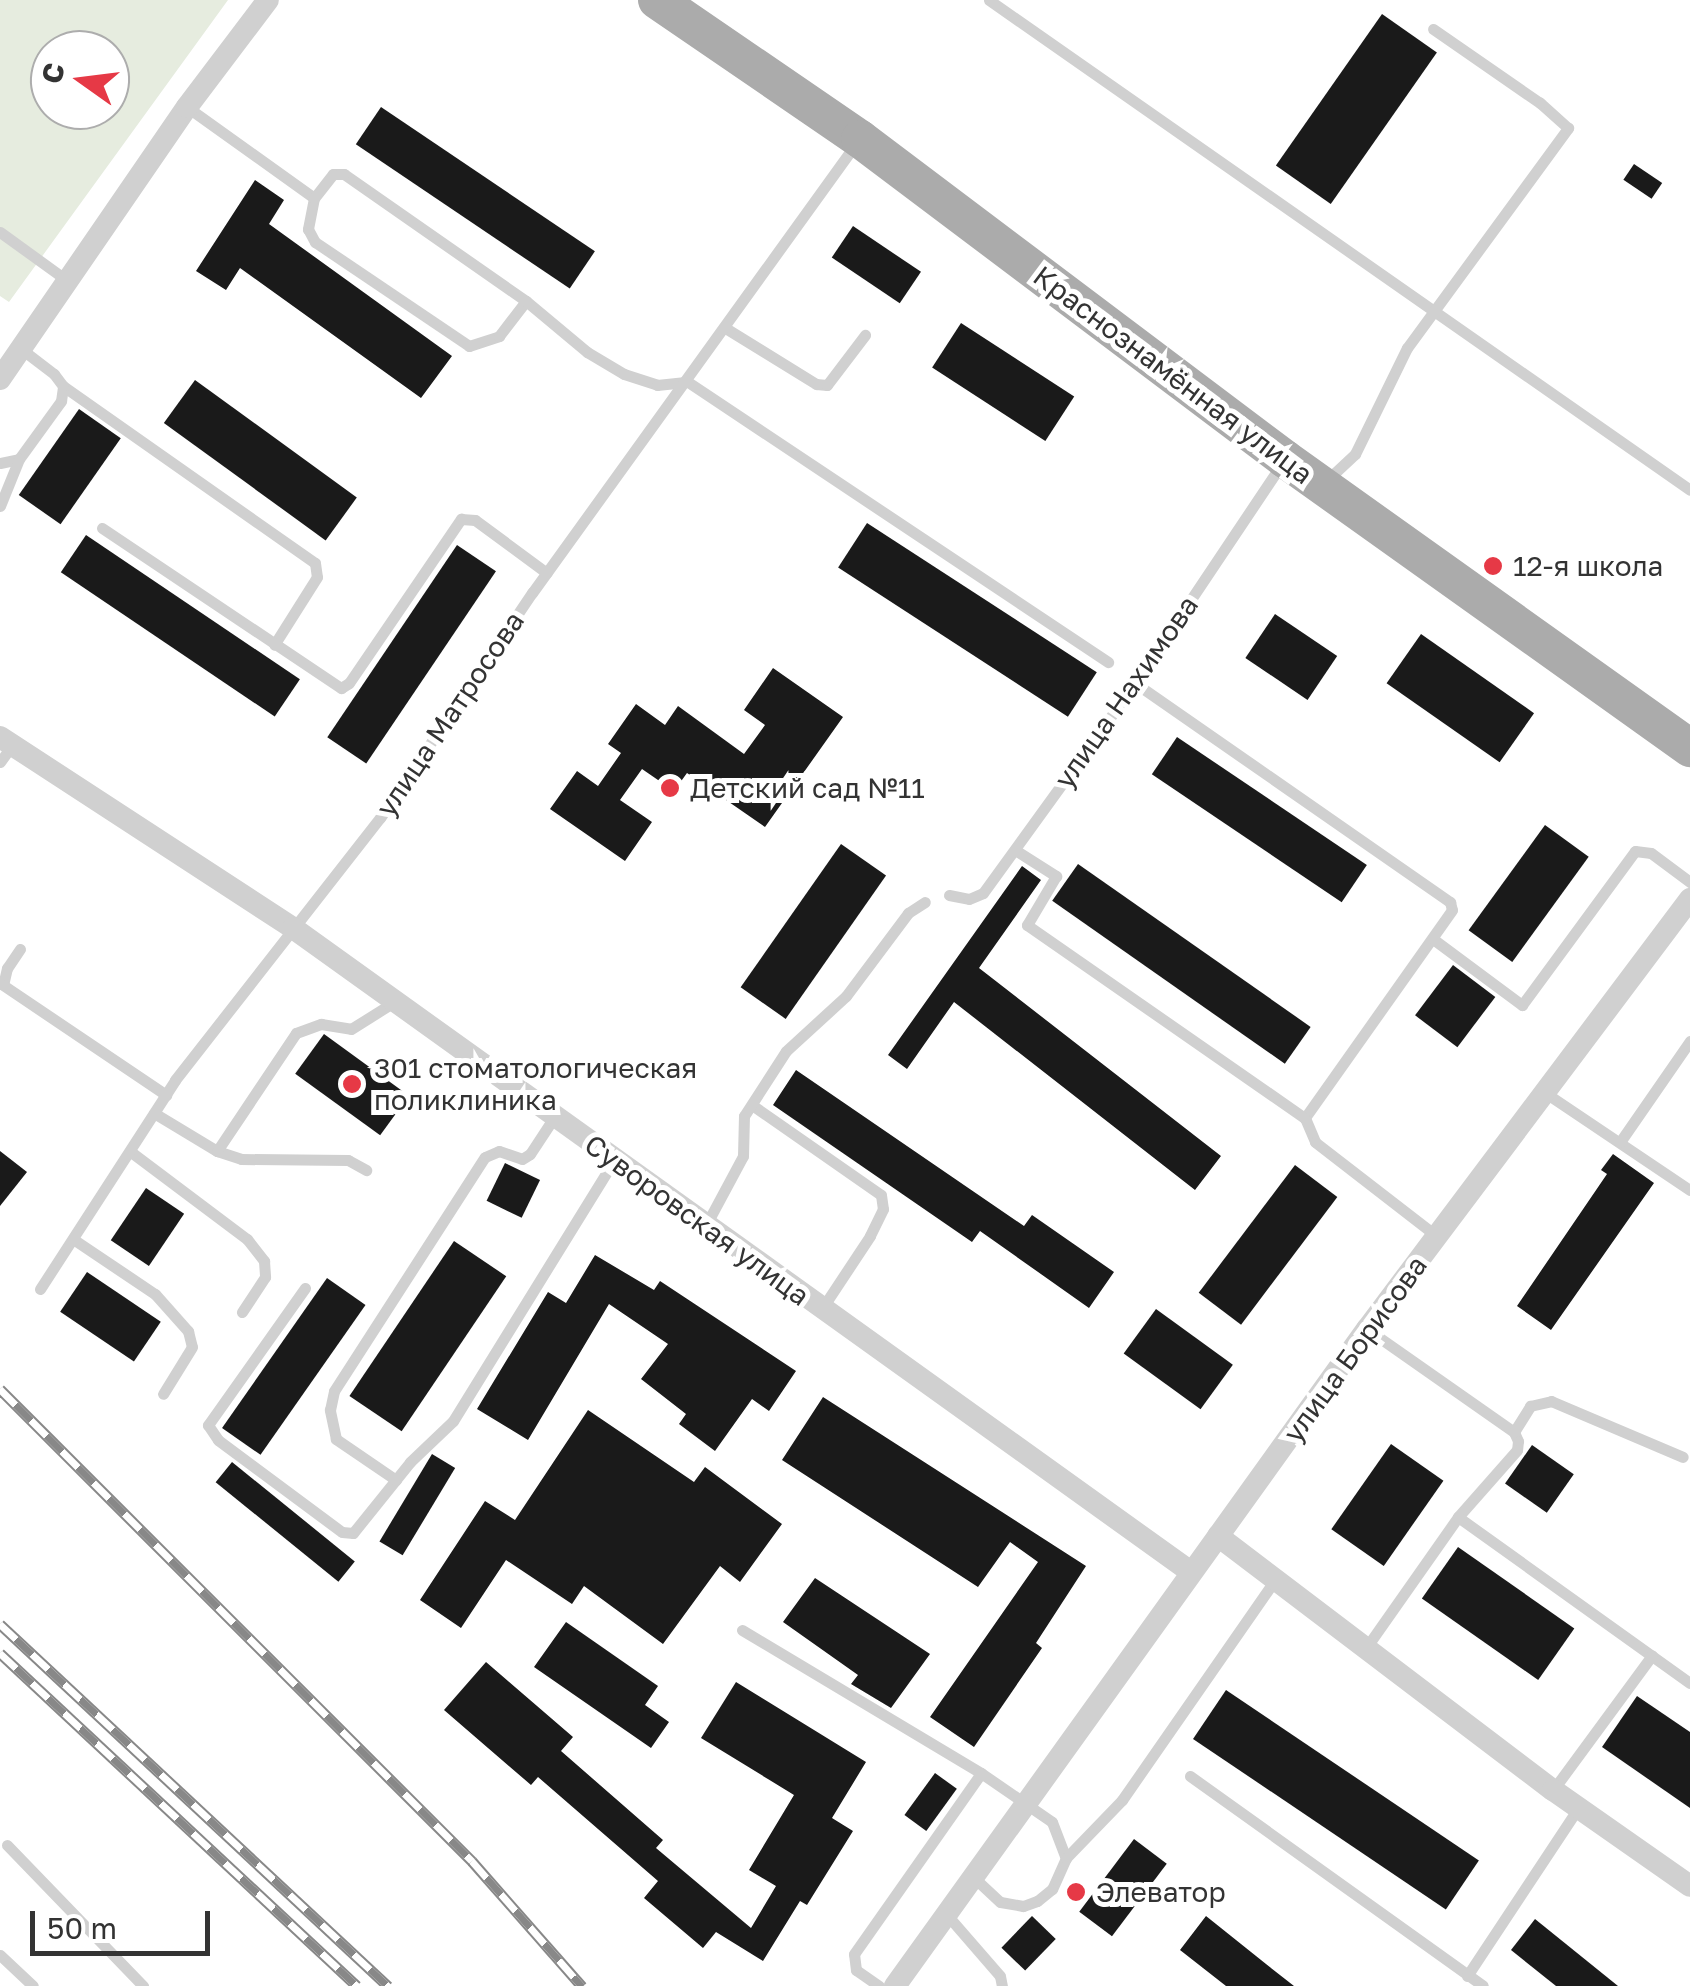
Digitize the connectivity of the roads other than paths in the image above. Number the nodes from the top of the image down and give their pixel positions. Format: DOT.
graph roads {
  1 [pos="268,0"];
  2 [pos="657,0"];
  3 [pos="988,0"];
  4 [pos="1432,29"];
  5 [pos="186,107"];
  6 [pos="860,139"];
  7 [pos="314,198"];
  8 [pos="0,232"];
  9 [pos="65,279"];
  10 [pos="526,301"];
  11 [pos="1436,311"];
  12 [pos="726,329"];
  13 [pos="866,335"];
  14 [pos="20,348"];
  15 [pos="0,379"];
  16 [pos="688,382"];
  17 [pos="63,386"];
  18 [pos="18,459"];
  19 [pos="1286,459"];
  20 [pos="0,463"];
  21 [pos="1322,485"];
  22 [pos="1690,490"];
  23 [pos="0,506"];
  24 [pos="102,528"];
  25 [pos="547,572"];
  26 [pos="274,644"];
  27 [pos="1108,662"];
  28 [pos="1135,683"];
  29 [pos="1690,748"];
  30 [pos="4,749"];
  31 [pos="1015,850"];
  32 [pos="1690,882"];
  33 [pos="949,895"];
  34 [pos="1690,899"];
  35 [pos="925,902"];
  36 [pos="293,928"];
  37 [pos="1433,938"];
  38 [pos="20,949"];
  39 [pos="394,1002"];
  40 [pos="1690,1040"];
  41 [pos="1547,1094"];
  42 [pos="166,1095"];
  43 [pos="752,1105"];
  44 [pos="154,1113"];
  45 [pos="555,1116"];
  46 [pos="1304,1118"];
  47 [pos="1620,1142"];
  48 [pos="216,1151"];
  49 [pos="130,1152"];
  50 [pos="614,1160"];
  51 [pos="366,1170"];
  52 [pos="1690,1190"];
  53 [pos="705,1227"];
  54 [pos="1438,1237"];
  55 [pos="73,1239"];
  56 [pos="305,1288"];
  57 [pos="40,1289"];
  58 [pos="820,1310"];
  59 [pos="242,1312"];
  60 [pos="1367,1330"];
  61 [pos="163,1394"];
  62 [pos="1514,1432"];
  63 [pos="1684,1458"];
  64 [pos="396,1480"];
  65 [pos="1458,1517"];
  66 [pos="1218,1536"];
  67 [pos="1191,1572"];
  68 [pos="1275,1580"];
  69 [pos="742,1630"];
  70 [pos="1368,1645"];
  71 [pos="1652,1655"];
  72 [pos="1690,1683"];
  73 [pos="981,1773"];
  74 [pos="1190,1776"];
  75 [pos="1552,1790"];
  76 [pos="1026,1803"];
  77 [pos="1579,1808"];
  78 [pos="8,1844"];
  79 [pos="1066,1858"];
  80 [pos="975,1879"];
  81 [pos="1690,1886"];
  82 [pos="948,1916"];
  83 [pos="0,1955"];
  84 [pos="1467,1976"];
  85 [pos="33,1986"];
  86 [pos="142,1986"];
  87 [pos="878,1986"];
  88 [pos="896,1986"];
  89 [pos="1002,1986"];
  90 [pos="1482,1986"];
  1 -- 5 [label="street"];
  2 -- 6 [label="main road, Краснознамённая улица"];
  3 -- 11 [label="lane"];
  4 -- 11 [label="lane"];
  5 -- 7 [label="lane"];
  5 -- 9 [label="street"];
  6 -- 12 [label="lane, улица Матросова"];
  6 -- 19 [label="main road, Краснознамённая улица"];
  7 -- 10 [label="lane"];
  7 -- 10 [label="lane"];
  8 -- 9 [label="lane"];
  9 -- 14 [label="street"];
  10 -- 16 [label="lane"];
  11 -- 21 [label="lane"];
  11 -- 22 [label="lane"];
  12 -- 13 [label="lane"];
  12 -- 16 [label="lane, улица Матросова"];
  14 -- 15 [label="street"];
  14 -- 17 [label="lane"];
  16 -- 25 [label="lane, улица Матросова"];
  16 -- 27 [label="lane"];
  17 -- 18 [label="lane"];
  17 -- 26 [label="lane"];
  18 -- 20 [label="lane"];
  18 -- 23 [label="lane"];
  19 -- 21 [label="main road, Краснознамённая улица"];
  19 -- 28 [label="lane, улица Нахимова"];
  21 -- 29 [label="main road, Краснознамённая улица"];
  24 -- 26 [label="lane"];
  25 -- 26 [label="lane"];
  25 -- 36 [label="lane, улица Матросова"];
  28 -- 31 [label="lane, улица Нахимова"];
  28 -- 37 [label="lane"];
  30 -- 36 [label="street, Суворовская улица"];
  31 -- 33 [label="lane, улица Нахимова"];
  31 -- 46 [label="lane"];
  32 -- 37 [label="lane"];
  34 -- 41 [label="street, улица Борисова"];
  35 -- 43 [label="lane"];
  36 -- 39 [label="street, Суворовская улица"];
  36 -- 42 [label="lane, улица Матросова"];
  37 -- 46 [label="lane"];
  38 -- 42 [label="lane"];
  39 -- 45 [label="street, Суворовская улица"];
  39 -- 48 [label="lane"];
  40 -- 47 [label="lane"];
  41 -- 47 [label="lane"];
  41 -- 54 [label="street, улица Борисова"];
  42 -- 44 [label="lane, улица Матросова"];
  43 -- 53 [label="lane"];
  43 -- 58 [label="lane"];
  44 -- 48 [label="lane"];
  44 -- 49 [label="lane, улица Матросова"];
  45 -- 50 [label="street, Суворовская улица"];
  45 -- 64 [label="lane"];
  46 -- 54 [label="lane"];
  47 -- 52 [label="lane"];
  48 -- 51 [label="lane"];
  49 -- 55 [label="lane, улица Матросова"];
  49 -- 59 [label="lane"];
  50 -- 53 [label="street, Суворовская улица"];
  50 -- 64 [label="lane"];
  53 -- 58 [label="street, Суворовская улица"];
  54 -- 60 [label="street, улица Борисова"];
  55 -- 57 [label="lane, улица Матросова"];
  55 -- 61 [label="lane"];
  56 -- 64 [label="lane"];
  58 -- 67 [label="street, Суворовская улица"];
  60 -- 62 [label="lane"];
  60 -- 66 [label="street, улица Борисова"];
  62 -- 63 [label="lane"];
  62 -- 65 [label="lane"];
  65 -- 70 [label="lane"];
  65 -- 71 [label="lane"];
  66 -- 67 [label="street, улица Борисова"];
  66 -- 68 [label="street"];
  67 -- 76 [label="street, улица Борисова"];
  68 -- 70 [label="street"];
  68 -- 79 [label="lane"];
  69 -- 73 [label="lane"];
  70 -- 75 [label="street"];
  71 -- 72 [label="lane"];
  71 -- 75 [label="lane"];
  73 -- 76 [label="lane"];
  73 -- 87 [label="lane"];
  74 -- 84 [label="lane"];
  75 -- 77 [label="street"];
  76 -- 79 [label="lane"];
  76 -- 80 [label="street, улица Борисова"];
  77 -- 81 [label="street"];
  77 -- 84 [label="lane"];
  78 -- 86 [label="lane"];
  79 -- 80 [label="lane"];
  80 -- 82 [label="street, улица Борисова"];
  82 -- 88 [label="street, улица Борисова"];
  82 -- 89 [label="lane"];
  83 -- 85 [label="lane"];
  84 -- 90 [label="lane"];
}
